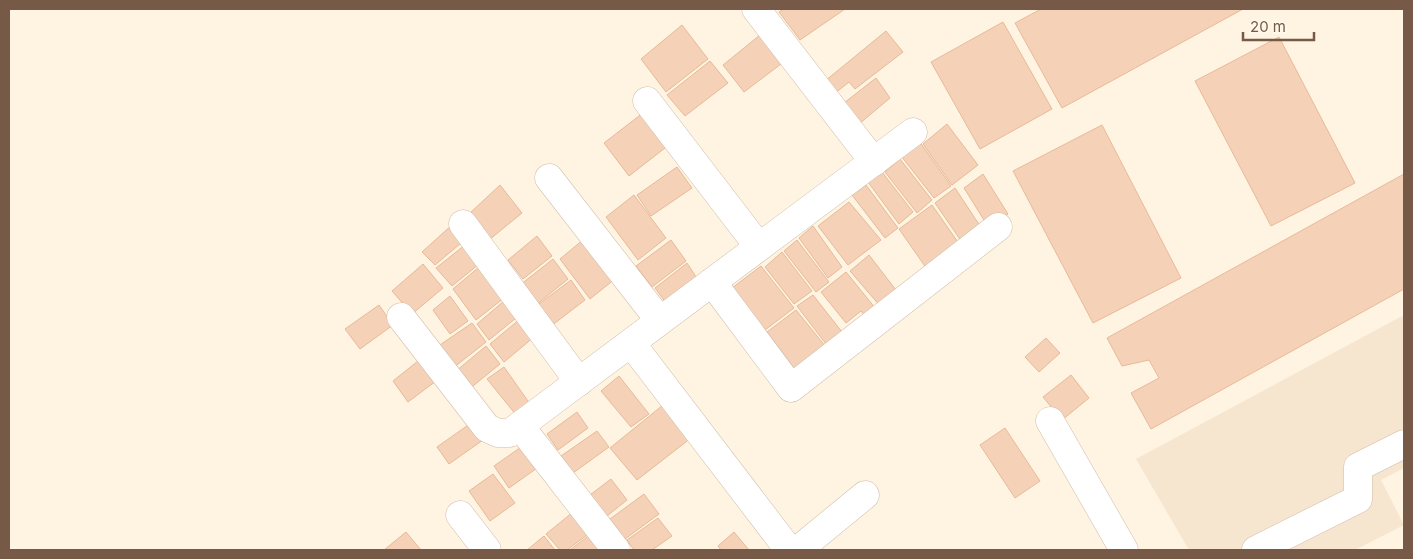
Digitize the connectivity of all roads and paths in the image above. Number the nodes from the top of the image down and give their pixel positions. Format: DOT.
graph roads {
  1 [pos="756,9"];
  2 [pos="648,100"];
  3 [pos="913,132"];
  4 [pos="874,162"];
  5 [pos="549,178"];
  6 [pos="463,224"];
  7 [pos="998,226"];
  8 [pos="759,247"];
  9 [pos="712,282"];
  10 [pos="401,317"];
  11 [pos="660,321"];
  12 [pos="631,343"];
  13 [pos="579,382"];
  14 [pos="1050,421"];
  15 [pos="520,426"];
  16 [pos="1404,444"];
  17 [pos="865,496"];
  18 [pos="460,515"];
  19 [pos="487,550"];
  20 [pos="616,550"];
  21 [pos="789,550"];
  22 [pos="798,550"];
  23 [pos="1124,550"];
  24 [pos="1256,550"];
  1 -- 4 [label="street"];
  2 -- 8 [label="street"];
  3 -- 4 [label="street"];
  4 -- 8 [label="street"];
  5 -- 11 [label="street"];
  6 -- 13 [label="street"];
  7 -- 9 [label="street"];
  8 -- 9 [label="street"];
  9 -- 11 [label="street"];
  10 -- 15 [label="street"];
  11 -- 12 [label="street"];
  12 -- 13 [label="street"];
  12 -- 21 [label="street"];
  13 -- 15 [label="street"];
  14 -- 23 [label="street"];
  15 -- 20 [label="street"];
  16 -- 24 [label="street"];
  17 -- 22 [label="street"];
  18 -- 19 [label="street"];
}
